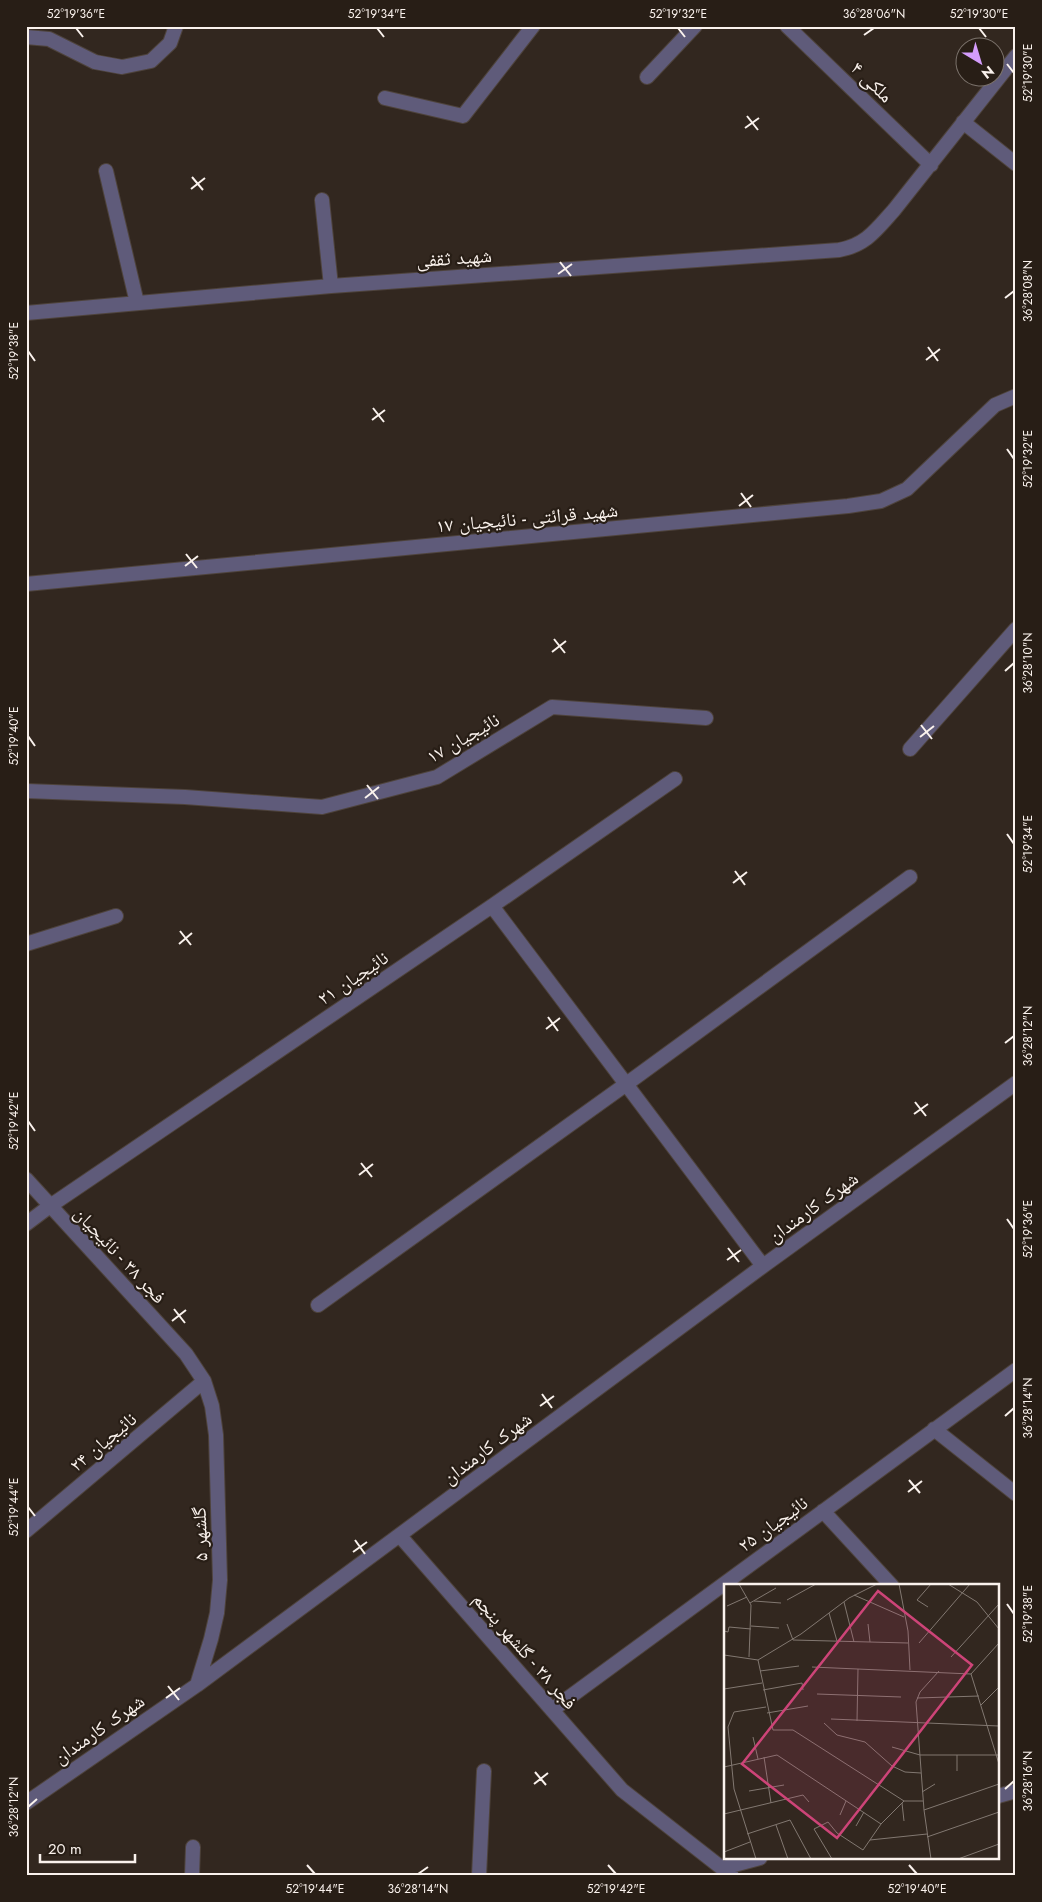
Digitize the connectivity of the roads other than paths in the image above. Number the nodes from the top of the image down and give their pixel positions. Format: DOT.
graph roads {
  1 [pos="176,26"];
  2 [pos="533,26"];
  3 [pos="695,26"];
  4 [pos="787,26"];
  5 [pos="26,37"];
  6 [pos="1016,56"];
  7 [pos="647,77"];
  8 [pos="385,98"];
  9 [pos="963,122"];
  10 [pos="1016,164"];
  11 [pos="931,165"];
  12 [pos="106,171"];
  13 [pos="322,200"];
  14 [pos="332,286"];
  15 [pos="137,303"];
  16 [pos="26,313"];
  17 [pos="1016,396"];
  18 [pos="26,584"];
  19 [pos="1016,630"];
  20 [pos="706,718"];
  21 [pos="910,749"];
  22 [pos="675,779"];
  23 [pos="26,791"];
  24 [pos="910,877"];
  25 [pos="492,906"];
  26 [pos="116,916"];
  27 [pos="26,944"];
  28 [pos="1016,1083"];
  29 [pos="625,1085"];
  30 [pos="26,1179"];
  31 [pos="50,1206"];
  32 [pos="26,1224"];
  33 [pos="763,1266"];
  34 [pos="318,1305"];
  35 [pos="1016,1370"];
  36 [pos="204,1380"];
  37 [pos="934,1429"];
  38 [pos="1016,1494"];
  39 [pos="823,1511"];
  40 [pos="26,1531"];
  41 [pos="400,1536"];
  42 [pos="890,1584"];
  43 [pos="197,1685"];
  44 [pos="552,1710"];
  45 [pos="484,1771"];
  46 [pos="1016,1791"];
  47 [pos="1000,1795"];
  48 [pos="26,1803"];
  49 [pos="193,1847"];
  50 [pos="755,1860"];
  51 [pos="727,1872"];
  52 [pos="192,1876"];
  53 [pos="479,1876"];
  1 -- 5 [label="street"];
  2 -- 8 [label="street"];
  3 -- 7 [label="street"];
  4 -- 11 [label="street, ملکی ۴"];
  6 -- 9 [label="street, شهید ثقفی"];
  9 -- 10 [label="street"];
  9 -- 11 [label="street, شهید ثقفی"];
  11 -- 14 [label="street, شهید ثقفی"];
  12 -- 15 [label="street"];
  13 -- 14 [label="street"];
  14 -- 15 [label="street, شهید ثقفی"];
  15 -- 16 [label="street, شهید ثقفی"];
  17 -- 18 [label="street, شهید قرائتی - نائیجیان ۱۷"];
  19 -- 21 [label="street"];
  20 -- 23 [label="street, نائیجیان ۱۷"];
  22 -- 25 [label="street, نائیجیان ۲۱"];
  24 -- 29 [label="street"];
  25 -- 29 [label="street"];
  25 -- 31 [label="street, نائیجیان ۲۱"];
  26 -- 27 [label="street"];
  28 -- 33 [label="street, شهرک کارمندان"];
  29 -- 33 [label="street"];
  29 -- 34 [label="street"];
  30 -- 31 [label="street, فجر ۳۸ - نائیجیان"];
  31 -- 32 [label="street, نائیجیان ۲۱"];
  31 -- 36 [label="street, فجر ۳۸ - نائیجیان"];
  33 -- 41 [label="street, شهرک کارمندان"];
  35 -- 37 [label="street, نائیجیان ۲۵"];
  36 -- 40 [label="street, نائیجیان ۲۴"];
  36 -- 43 [label="street, گلشهر ۵"];
  37 -- 38 [label="street"];
  37 -- 39 [label="street, نائیجیان ۲۵"];
  39 -- 42 [label="street"];
  39 -- 44 [label="street, نائیجیان ۲۵"];
  41 -- 43 [label="street, شهرک کارمندان"];
  41 -- 44 [label="street, فجر ۳۸ - گلشهر پنجم"];
  43 -- 48 [label="street, شهرک کارمندان"];
  44 -- 51 [label="street, فجر ۳۸ - گلشهر پنجم"];
  45 -- 53 [label="street"];
  46 -- 47 [label="street"];
  49 -- 52 [label="street"];
  50 -- 51 [label="street"];
}
